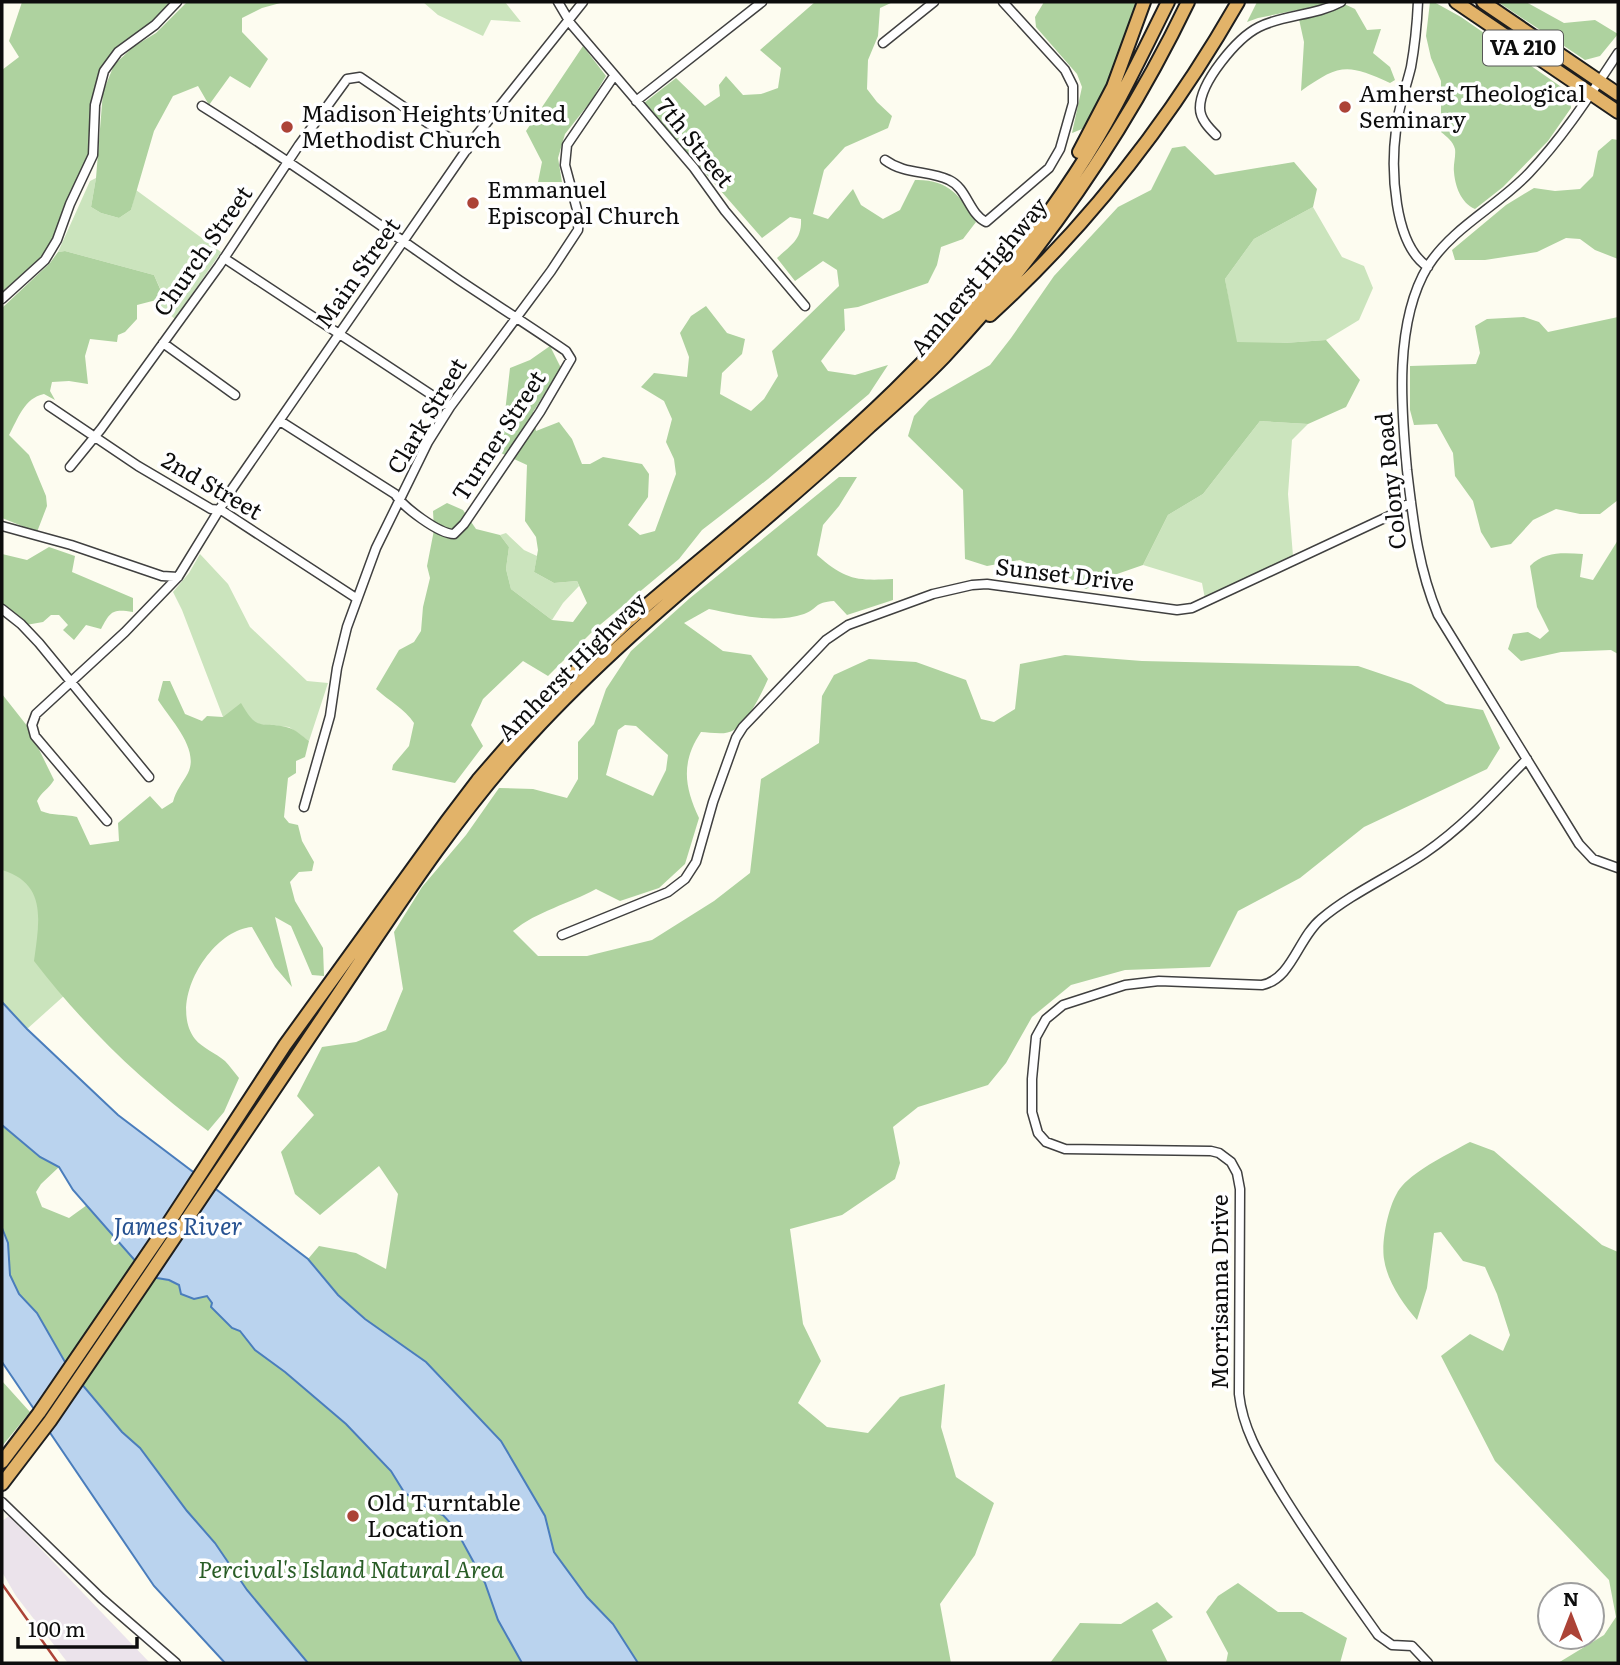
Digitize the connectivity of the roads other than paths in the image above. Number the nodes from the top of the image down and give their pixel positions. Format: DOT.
graph roads {
  1 [pos="177,2"];
  2 [pos="558,2"];
  3 [pos="583,2"];
  4 [pos="762,2"];
  5 [pos="934,2"];
  6 [pos="1003,2"];
  7 [pos="1144,2"];
  8 [pos="1168,2"];
  9 [pos="1188,2"];
  10 [pos="1238,2"];
  11 [pos="1341,2"];
  12 [pos="1418,2"];
  13 [pos="1456,2"];
  14 [pos="1483,2"];
  15 [pos="568,19"];
  16 [pos="883,43"];
  17 [pos="1618,53"];
  18 [pos="614,76"];
  19 [pos="1599,81"];
  20 [pos="1591,94"];
  21 [pos="1618,94"];
  22 [pos="636,101"];
  23 [pos="202,106"];
  24 [pos="1618,112"];
  25 [pos="1216,135"];
  26 [pos="467,150"];
  27 [pos="288,160"];
  28 [pos="885,160"];
  29 [pos="403,241"];
  30 [pos="224,258"];
  31 [pos="1013,259"];
  32 [pos="1428,267"];
  33 [pos="2,299"];
  34 [pos="805,306"];
  35 [pos="517,317"];
  36 [pos="338,335"];
  37 [pos="163,343"];
  38 [pos="943,357"];
  39 [pos="235,395"];
  40 [pos="49,406"];
  41 [pos="450,407"];
  42 [pos="280,421"];
  43 [pos="95,436"];
  44 [pos="70,467"];
  45 [pos="399,500"];
  46 [pos="1411,502"];
  47 [pos="219,509"];
  48 [pos="2,526"];
  49 [pos="178,577"];
  50 [pos="356,598"];
  51 [pos="2,609"];
  52 [pos="72,683"];
  53 [pos="1527,759"];
  54 [pos="149,777"];
  55 [pos="304,807"];
  56 [pos="107,821"];
  57 [pos="1618,868"];
  58 [pos="562,935"];
  59 [pos="242,1126"];
  60 [pos="44,1417"];
  61 [pos="2,1462"];
  62 [pos="2,1484"];
  63 [pos="2,1502"];
  64 [pos="176,1663"];
  65 [pos="1428,1663"];
  1 -- 33 [label="street"];
  2 -- 15 [label="street, 7th Street"];
  3 -- 15 [label="street, Main Street"];
  4 -- 22 [label="street"];
  5 -- 16 [label="street"];
  6 -- 28 [label="street"];
  7 -- 31 [label="highway"];
  8 -- 31 [label="highway, Amherst Highway"];
  9 -- 38 [label="highway, Amherst Highway"];
  10 -- 38 [label="highway"];
  11 -- 25 [label="street"];
  12 -- 32 [label="street"];
  13 -- 20 [label="highway, VA 210"];
  14 -- 19 [label="highway, VA 210"];
  15 -- 18 [label="street, 7th Street"];
  15 -- 26 [label="street, Main Street"];
  17 -- 19 [label="street, Colony Road"];
  18 -- 22 [label="street, 7th Street"];
  18 -- 35 [label="street, Clark Street"];
  19 -- 20 [label="street, Colony Road"];
  19 -- 21 [label="highway, VA 210"];
  20 -- 24 [label="highway, VA 210"];
  20 -- 32 [label="street, Colony Road"];
  22 -- 34 [label="street, 7th Street"];
  23 -- 27 [label="street"];
  26 -- 27 [label="street, Church Street"];
  26 -- 29 [label="street, Main Street"];
  27 -- 29 [label="street"];
  27 -- 30 [label="street, Church Street"];
  29 -- 35 [label="street"];
  29 -- 36 [label="street, Main Street"];
  30 -- 36 [label="street"];
  30 -- 37 [label="street, Church Street"];
  31 -- 59 [label="highway, Amherst Highway"];
  32 -- 46 [label="street, Colony Road"];
  35 -- 41 [label="street, Clark Street"];
  35 -- 45 [label="street, Turner Street"];
  36 -- 41 [label="street"];
  36 -- 42 [label="street, Main Street"];
  37 -- 39 [label="street"];
  37 -- 43 [label="street, Church Street"];
  38 -- 59 [label="highway, Amherst Highway"];
  40 -- 43 [label="street, 2nd Street"];
  41 -- 45 [label="street, Clark Street"];
  42 -- 45 [label="street"];
  42 -- 47 [label="street, Main Street"];
  43 -- 44 [label="street, Church Street"];
  43 -- 47 [label="street, 2nd Street"];
  45 -- 50 [label="street, Clark Street"];
  46 -- 53 [label="street, Colony Road"];
  46 -- 58 [label="street, Sunset Drive"];
  47 -- 49 [label="street, Main Street"];
  47 -- 50 [label="street, 2nd Street"];
  48 -- 49 [label="street"];
  49 -- 52 [label="street, Main Street"];
  50 -- 55 [label="street, Clark Street"];
  51 -- 52 [label="street"];
  52 -- 54 [label="street"];
  52 -- 56 [label="street, Main Street"];
  53 -- 57 [label="street, Colony Road"];
  53 -- 65 [label="street, Morrisanna Drive"];
  59 -- 60 [label="highway, Amherst Highway"];
  60 -- 61 [label="highway"];
  60 -- 62 [label="highway"];
  63 -- 64 [label="street"];
}
